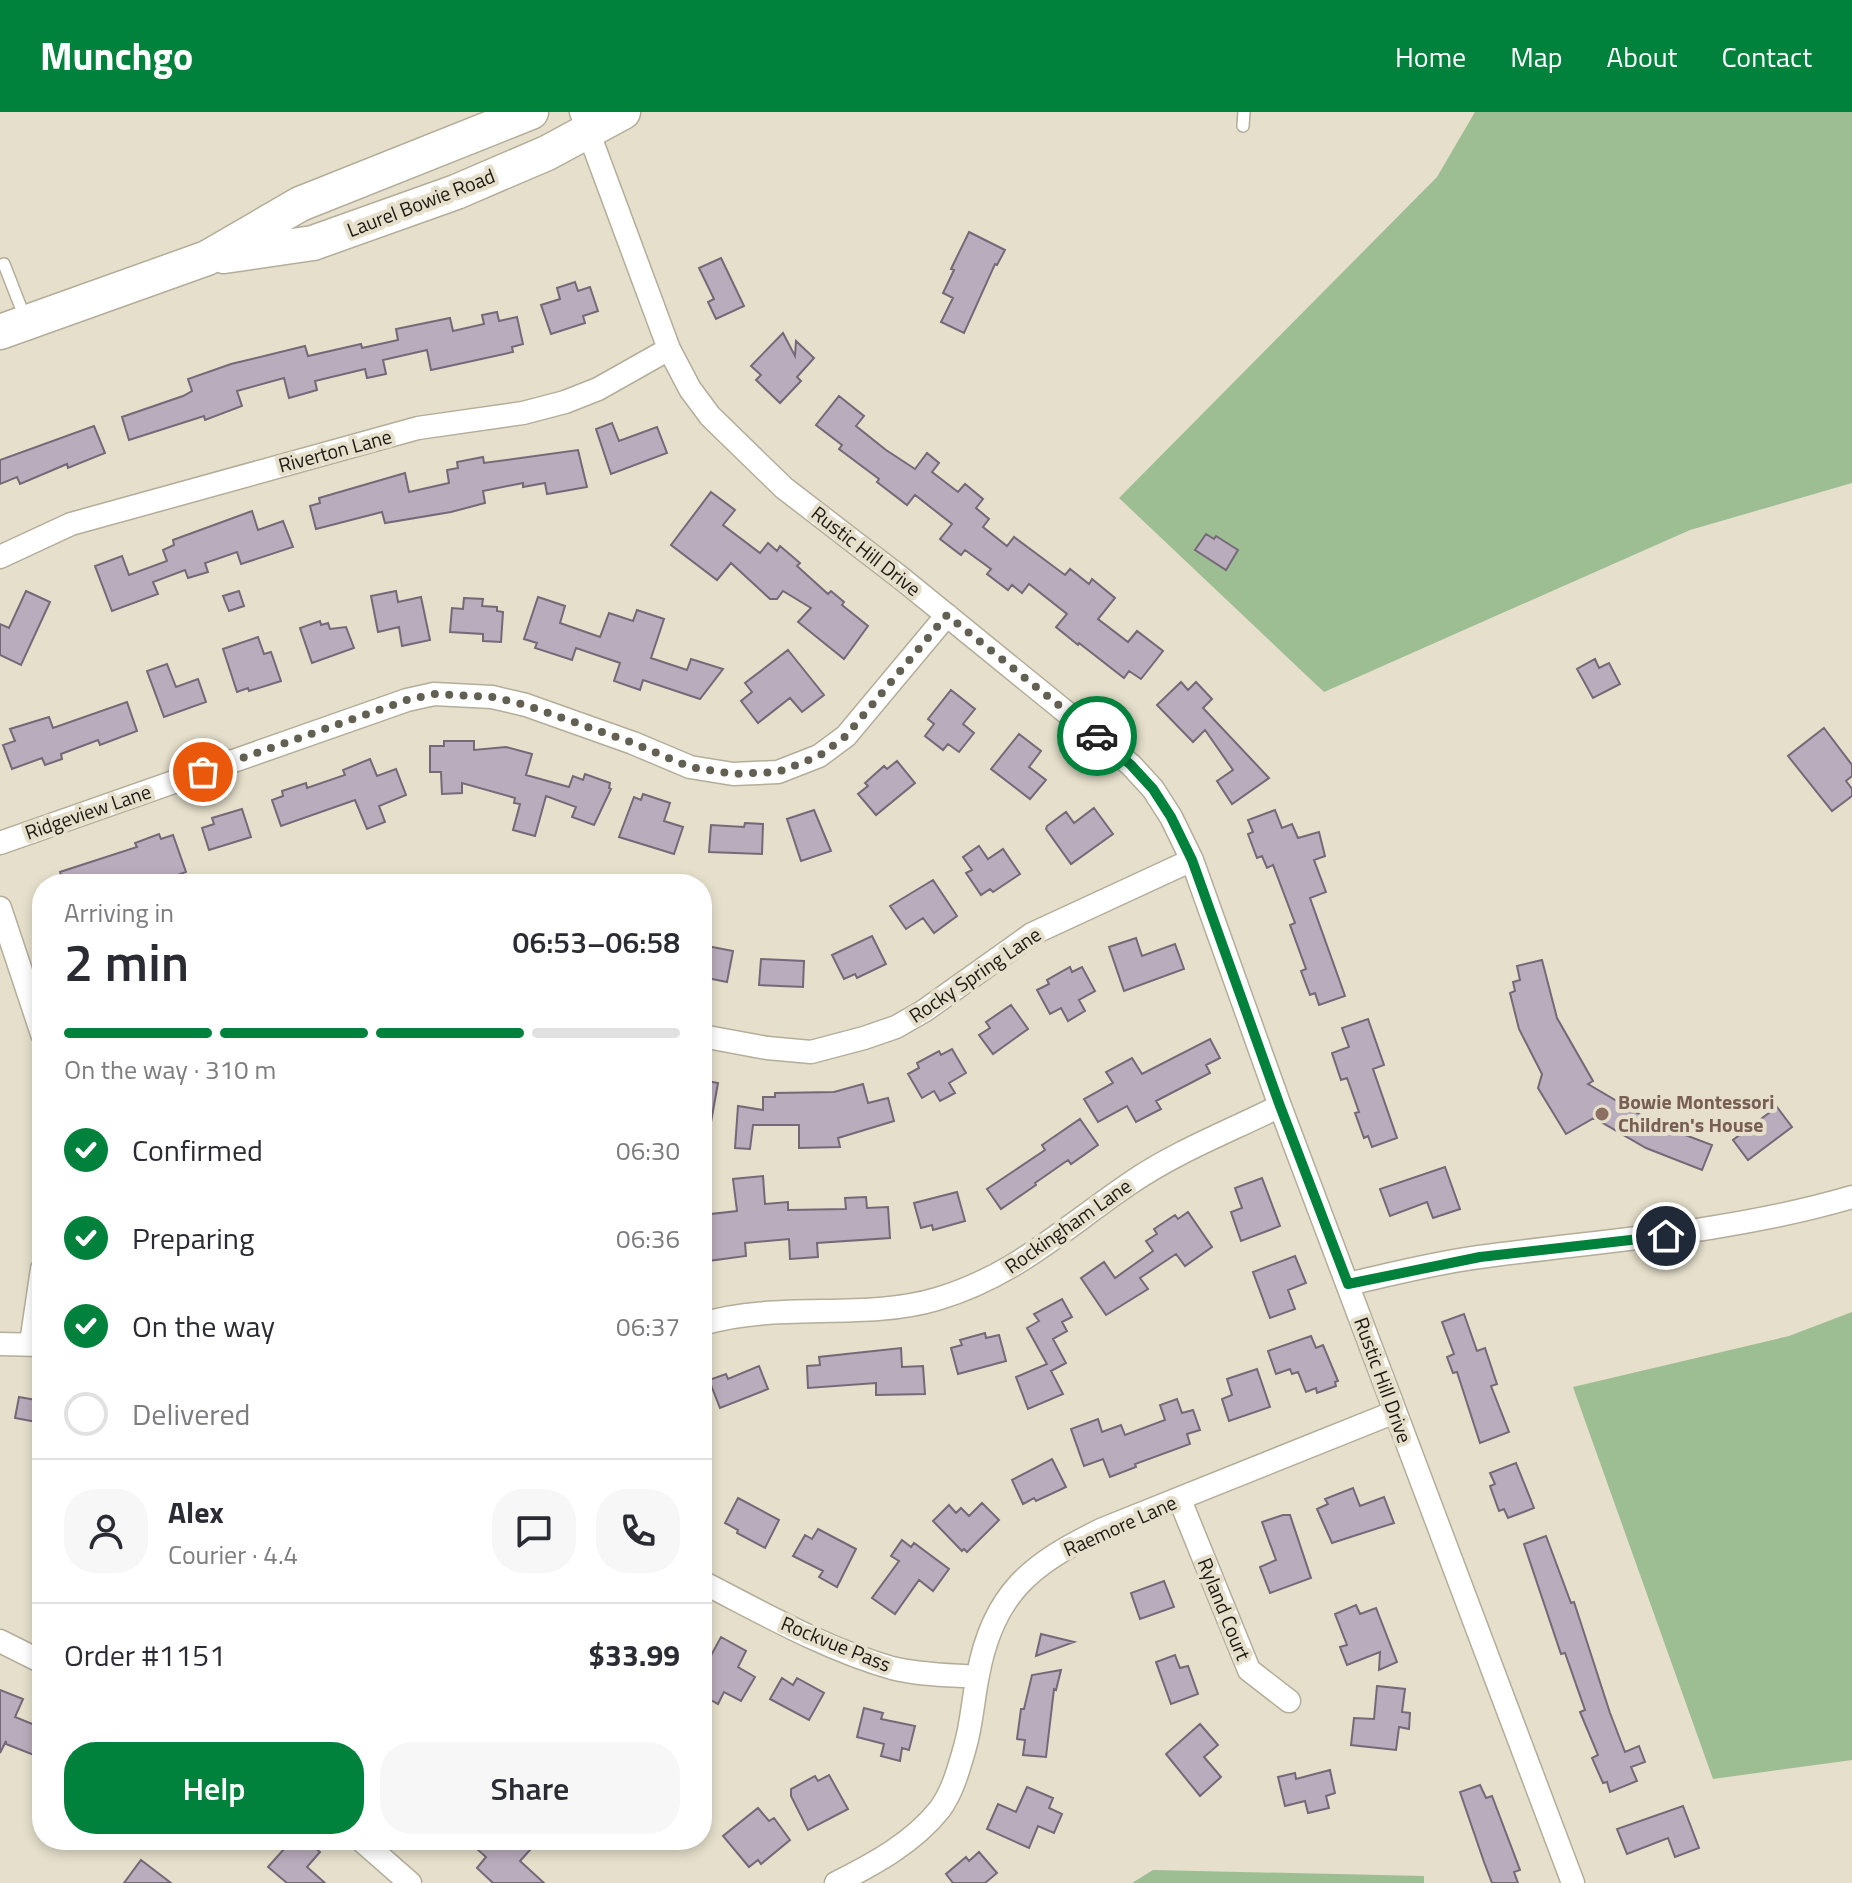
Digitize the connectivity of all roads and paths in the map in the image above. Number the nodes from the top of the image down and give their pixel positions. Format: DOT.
graph roads {
  1 [pos="531,112"];
  2 [pos="623,112"];
  3 [pos="1244,112"];
  4 [pos="585,122"];
  5 [pos="1243,126"];
  6 [pos="207,258"];
  7 [pos="4,264"];
  8 [pos="13,327"];
  9 [pos="669,349"];
  10 [pos="0,557"];
  11 [pos="947,615"];
  12 [pos="0,843"];
  13 [pos="1192,860"];
  14 [pos="0,908"];
  15 [pos="32,1004"];
  16 [pos="712,1038"];
  17 [pos="1280,1106"];
  18 [pos="1852,1197"];
  19 [pos="1348,1284"];
  20 [pos="712,1321"];
  21 [pos="0,1344"];
  22 [pos="32,1344"];
  23 [pos="1395,1412"];
  24 [pos="1180,1500"];
  25 [pos="712,1587"];
  26 [pos="0,1641"];
  27 [pos="32,1657"];
  28 [pos="977,1677"];
  29 [pos="1289,1701"];
  30 [pos="372,1850"];
  31 [pos="409,1883"];
  32 [pos="836,1883"];
  33 [pos="1573,1883"];
  1 -- 6 [label="main road, Laurel Bowie Road"];
  2 -- 4 [label="main road, Laurel Bowie Road"];
  3 -- 5 [label="lane"];
  4 -- 6 [label="main road, Laurel Bowie Road"];
  4 -- 9 [label="street, Rustic Hill Drive"];
  6 -- 8 [label="main road, Laurel Bowie Road"];
  7 -- 8 [label="lane"];
  9 -- 10 [label="street, Riverton Lane"];
  9 -- 11 [label="street, Rustic Hill Drive"];
  11 -- 12 [label="street, Ridgeview Lane"];
  11 -- 13 [label="street, Rustic Hill Drive"];
  13 -- 16 [label="street, Rocky Spring Lane"];
  13 -- 17 [label="street, Rustic Hill Drive"];
  14 -- 15 [label="street"];
  17 -- 19 [label="street, Rustic Hill Drive"];
  17 -- 20 [label="street, Rockingham Lane"];
  18 -- 19 [label="street"];
  19 -- 23 [label="street, Rustic Hill Drive"];
  21 -- 22 [label="street"];
  23 -- 24 [label="street, Raemore Lane"];
  23 -- 33 [label="street, Rustic Hill Drive"];
  24 -- 28 [label="street, Raemore Lane"];
  24 -- 29 [label="street, Ryland Court"];
  25 -- 28 [label="street, Rockvue Pass"];
  26 -- 27 [label="street"];
  28 -- 32 [label="street, Raemore Lane"];
  30 -- 31 [label="street"];
}
